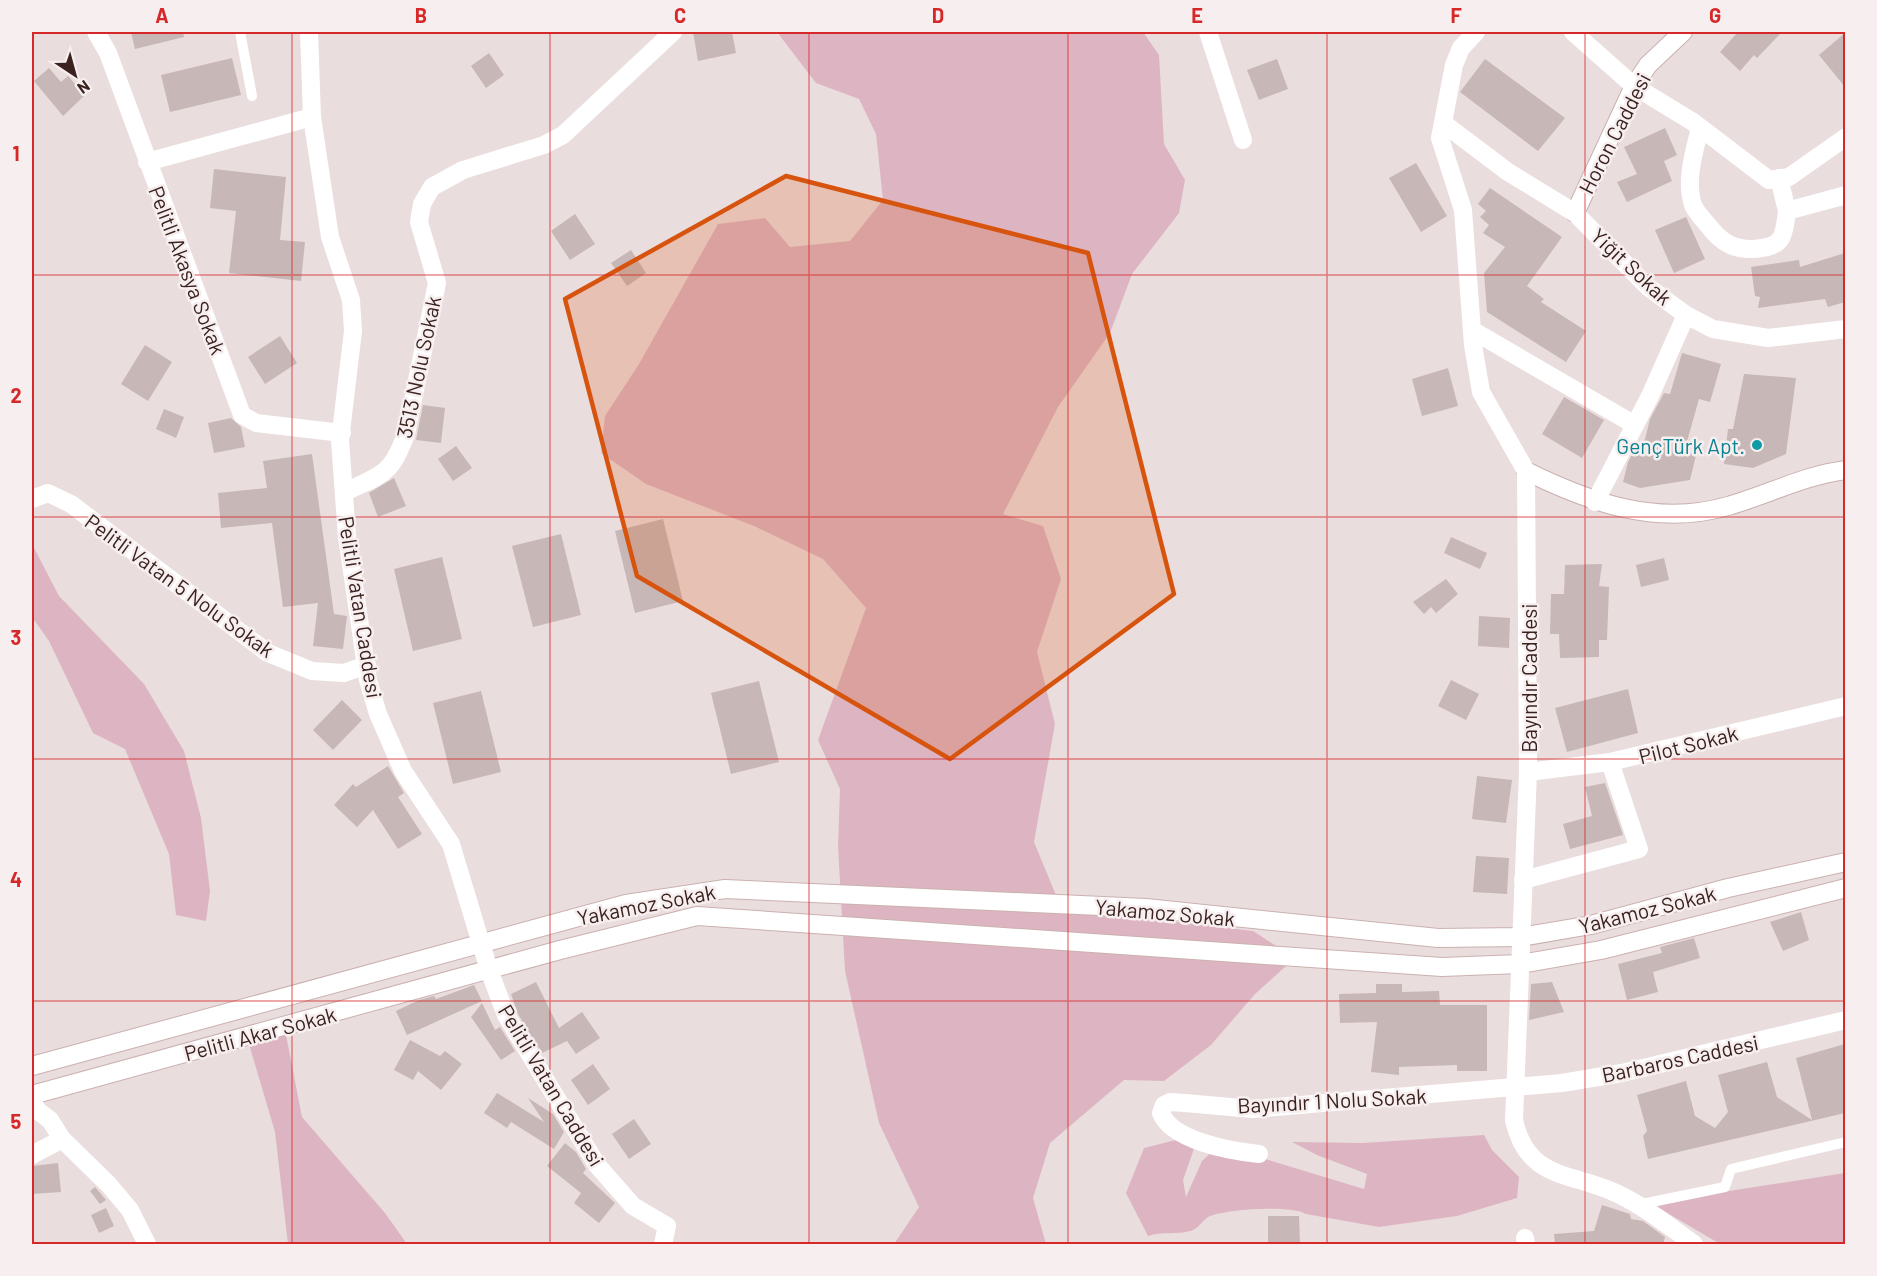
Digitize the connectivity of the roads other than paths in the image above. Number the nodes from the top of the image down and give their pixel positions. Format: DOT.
graph roads {
  1 [pos="96,32"];
  2 [pos="240,32"];
  3 [pos="309,32"];
  4 [pos="673,32"];
  5 [pos="1208,32"];
  6 [pos="1476,32"];
  7 [pos="1573,32"];
  8 [pos="1683,32"];
  9 [pos="1634,86"];
  10 [pos="252,96"];
  11 [pos="312,117"];
  12 [pos="1443,123"];
  13 [pos="1700,128"];
  14 [pos="1845,137"];
  15 [pos="1243,140"];
  16 [pos="147,162"];
  17 [pos="1779,178"];
  18 [pos="1845,195"];
  19 [pos="1787,211"];
  20 [pos="1575,213"];
  21 [pos="1686,315"];
  22 [pos="1845,329"];
  23 [pos="1472,330"];
  24 [pos="1635,425"];
  25 [pos="342,433"];
  26 [pos="1845,470"];
  27 [pos="1526,471"];
  28 [pos="345,492"];
  29 [pos="32,499"];
  30 [pos="1595,502"];
  31 [pos="367,665"];
  32 [pos="1845,706"];
  33 [pos="1610,762"];
  34 [pos="1528,772"];
  35 [pos="1845,862"];
  36 [pos="1523,879"];
  37 [pos="1845,888"];
  38 [pos="1521,937"];
  39 [pos="482,943"];
  40 [pos="1520,964"];
  41 [pos="489,970"];
  42 [pos="1845,1020"];
  43 [pos="32,1066"];
  44 [pos="1514,1088"];
  45 [pos="32,1095"];
  46 [pos="32,1101"];
  47 [pos="62,1139"];
  48 [pos="1845,1142"];
  49 [pos="1259,1154"];
  50 [pos="32,1155"];
  51 [pos="1637,1205"];
  52 [pos="147,1245"];
  53 [pos="663,1245"];
  54 [pos="1694,1245"];
  1 -- 16 [label="street, Pelitli Akasya Sokak"];
  2 -- 10 [label="lane"];
  3 -- 11 [label="street, Pelitli Vatan Caddesi"];
  4 -- 28 [label="street, 3513 Nolu Sokak"];
  5 -- 15 [label="street"];
  6 -- 12 [label="street, Bayındır Caddesi"];
  7 -- 9 [label="street"];
  8 -- 9 [label="street, Horon Caddesi"];
  9 -- 13 [label="street"];
  9 -- 20 [label="street, Horon Caddesi"];
  11 -- 16 [label="street"];
  11 -- 25 [label="street, Pelitli Vatan Caddesi"];
  12 -- 20 [label="street, Yiğit Sokak"];
  12 -- 23 [label="street, Bayındır Caddesi"];
  13 -- 17 [label="street"];
  13 -- 19 [label="street"];
  14 -- 17 [label="street"];
  16 -- 25 [label="street, Pelitli Akasya Sokak"];
  17 -- 19 [label="street"];
  18 -- 19 [label="street"];
  20 -- 21 [label="street, Yiğit Sokak"];
  21 -- 22 [label="street, Yiğit Sokak"];
  21 -- 24 [label="street"];
  23 -- 24 [label="street"];
  23 -- 27 [label="street, Bayındır Caddesi"];
  24 -- 30 [label="street"];
  25 -- 28 [label="street, Pelitli Vatan Caddesi"];
  26 -- 30 [label="street"];
  27 -- 30 [label="street"];
  27 -- 34 [label="street, Bayındır Caddesi"];
  28 -- 31 [label="street, Pelitli Vatan Caddesi"];
  29 -- 31 [label="street, Pelitli Vatan 5 Nolu Sokak"];
  31 -- 39 [label="street, Pelitli Vatan Caddesi"];
  32 -- 33 [label="street, Pilot Sokak"];
  33 -- 34 [label="street, Pilot Sokak"];
  33 -- 36 [label="street"];
  34 -- 36 [label="street, Bayındır Caddesi"];
  35 -- 38 [label="street, Yakamoz Sokak"];
  36 -- 38 [label="street, Bayındır Caddesi"];
  37 -- 40 [label="street, Yakamoz Sokak"];
  38 -- 39 [label="street, Yakamoz Sokak"];
  38 -- 40 [label="street, Bayındır Caddesi"];
  39 -- 41 [label="street, Pelitli Vatan Caddesi"];
  39 -- 43 [label="street, Pelitli Akar Sokak"];
  40 -- 41 [label="street, Yakamoz Sokak"];
  40 -- 44 [label="street, Bayındır Caddesi"];
  41 -- 45 [label="street, Pelitli Akar Sokak"];
  41 -- 53 [label="street, Pelitli Vatan Caddesi"];
  42 -- 44 [label="street, Barbaros Caddesi"];
  44 -- 49 [label="street, Bayındır 1 Nolu Sokak"];
  44 -- 51 [label="street, Bayındır Caddesi"];
  46 -- 47 [label="street"];
  47 -- 50 [label="street"];
  47 -- 52 [label="street"];
  48 -- 51 [label="lane"];
  51 -- 54 [label="street, Bayındır Caddesi"];
}
